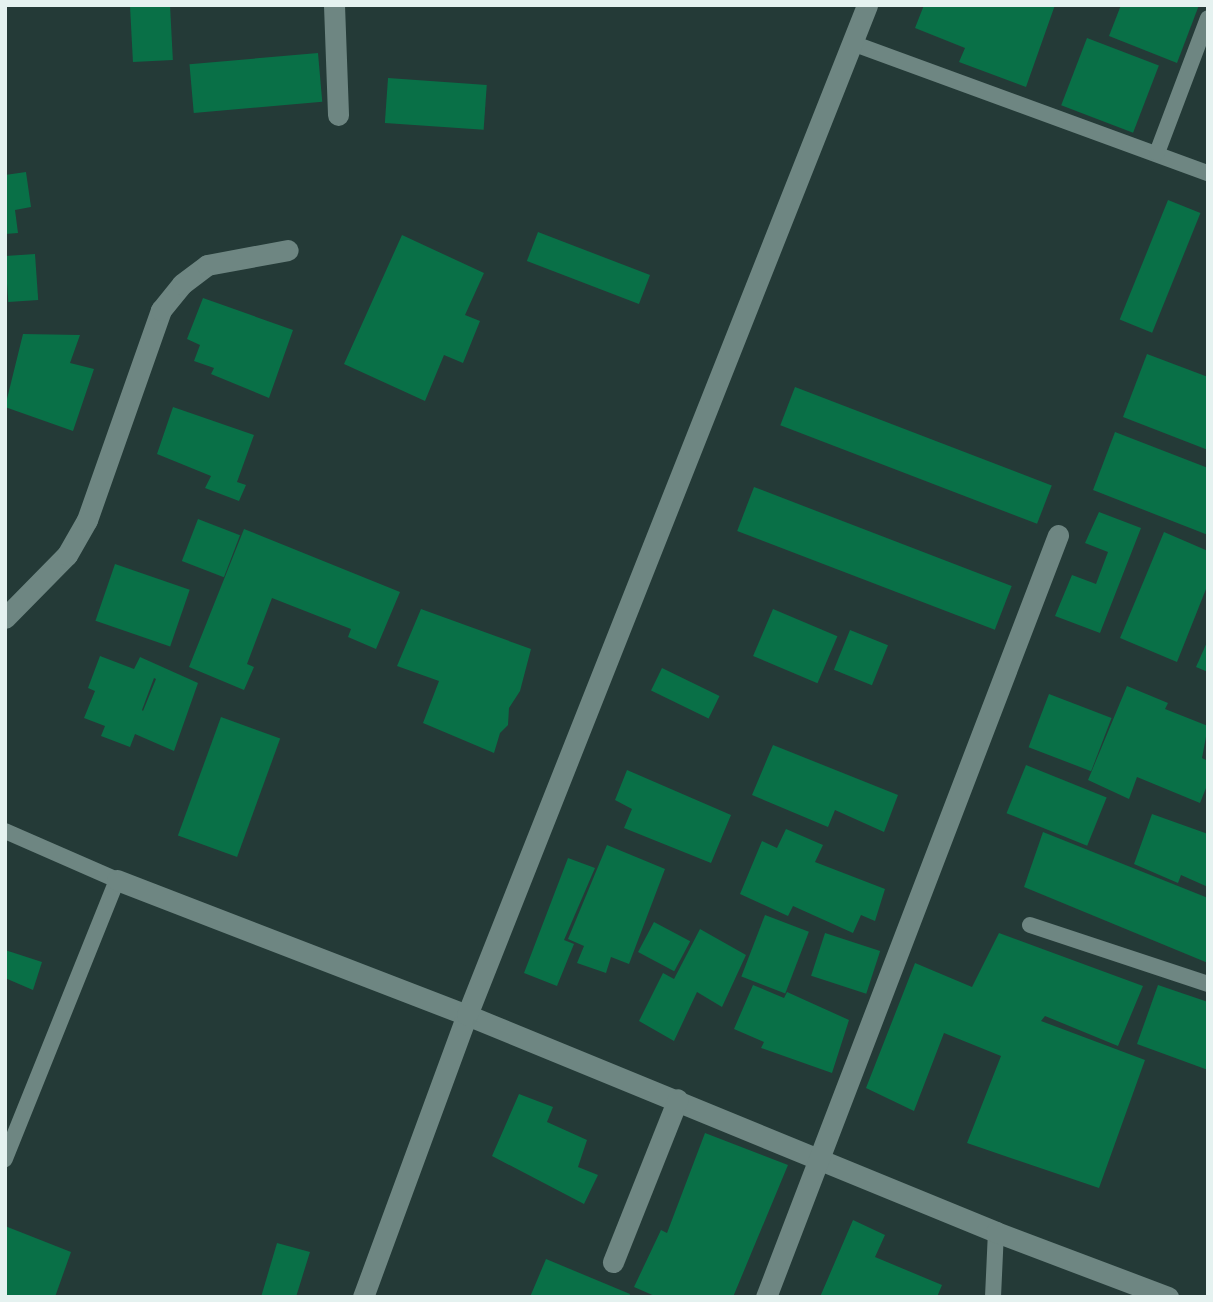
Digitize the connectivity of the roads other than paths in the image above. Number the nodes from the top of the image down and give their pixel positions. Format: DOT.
graph roads {
  1 [pos="334,5"];
  2 [pos="867,5"];
  3 [pos="1208,18"];
  4 [pos="852,43"];
  5 [pos="338,115"];
  6 [pos="1157,153"];
  7 [pos="1208,173"];
  8 [pos="288,250"];
  9 [pos="1058,535"];
  10 [pos="5,618"];
  11 [pos="5,831"];
  12 [pos="117,880"];
  13 [pos="1030,925"];
  14 [pos="1208,984"];
  15 [pos="467,1015"];
  16 [pos="678,1099"];
  17 [pos="5,1159"];
  18 [pos="819,1159"];
  19 [pos="996,1232"];
  20 [pos="612,1262"];
  21 [pos="363,1297"];
  22 [pos="766,1297"];
  23 [pos="993,1297"];
  24 [pos="1168,1297"];
  1 -- 5 [label="street"];
  2 -- 4 [label="street"];
  3 -- 6 [label="lane"];
  4 -- 6 [label="lane"];
  4 -- 15 [label="street"];
  6 -- 7 [label="lane"];
  8 -- 10 [label="street"];
  9 -- 18 [label="street"];
  11 -- 12 [label="lane"];
  12 -- 15 [label="street"];
  12 -- 17 [label="lane"];
  13 -- 14 [label="lane"];
  15 -- 16 [label="street"];
  15 -- 21 [label="street"];
  16 -- 18 [label="street"];
  16 -- 20 [label="street"];
  18 -- 19 [label="street"];
  18 -- 22 [label="street"];
  19 -- 23 [label="lane"];
  19 -- 24 [label="street"];
}
